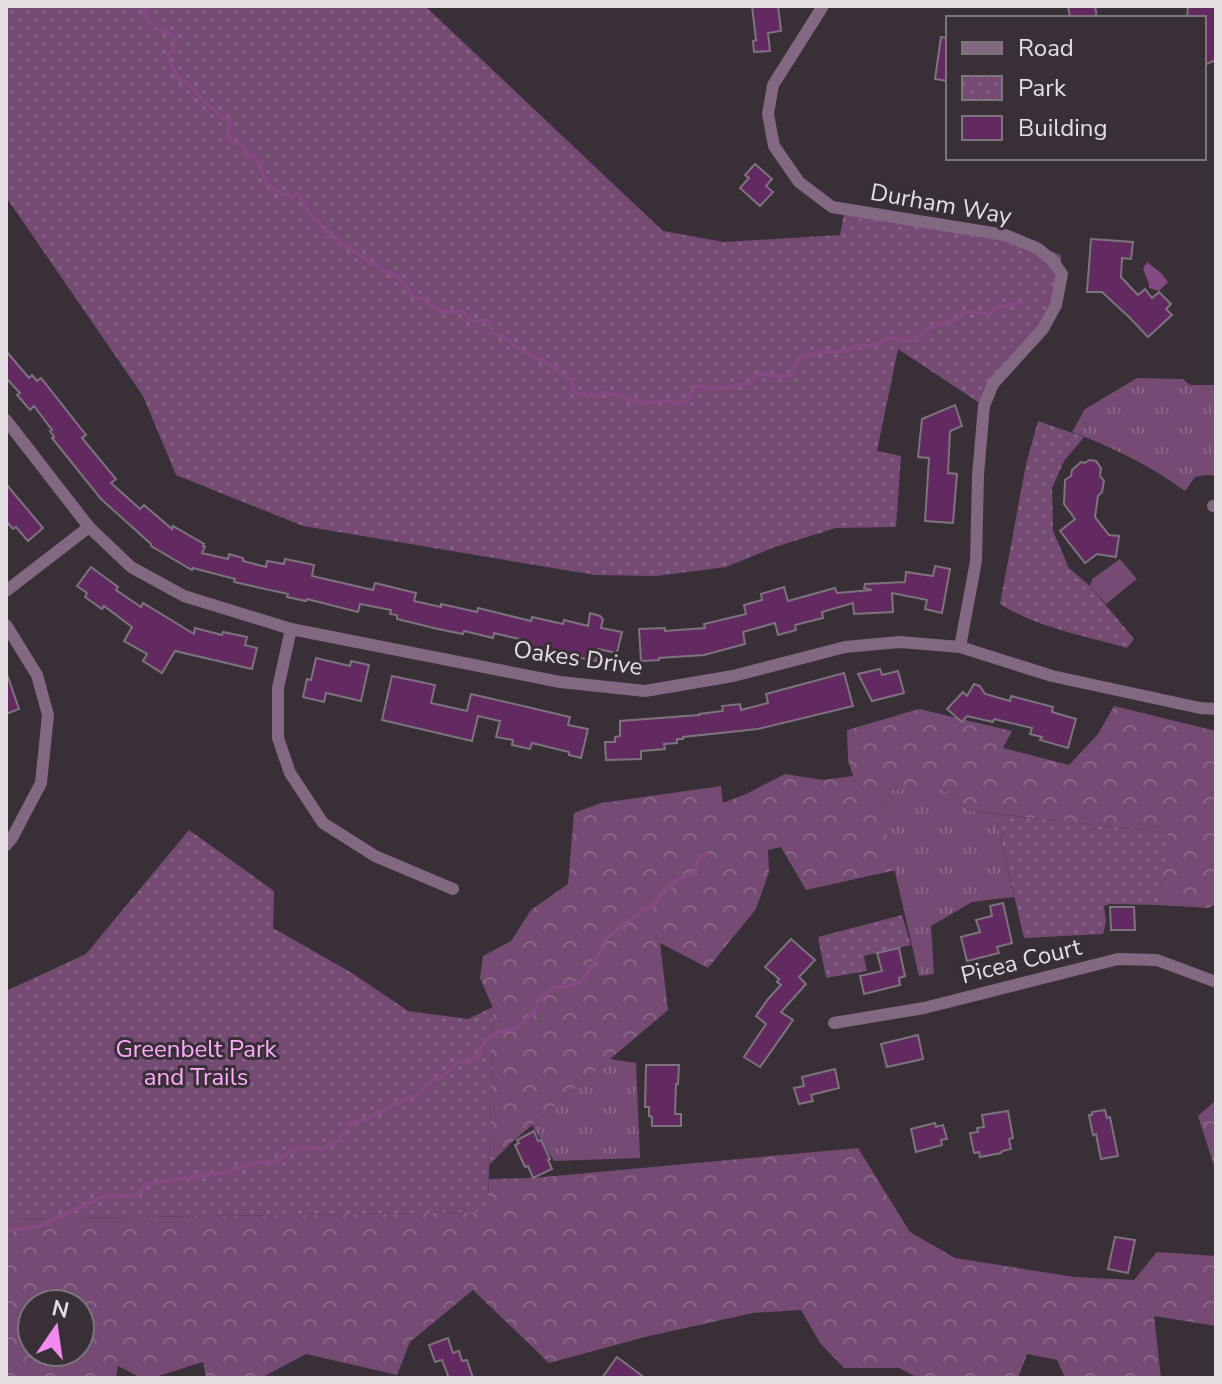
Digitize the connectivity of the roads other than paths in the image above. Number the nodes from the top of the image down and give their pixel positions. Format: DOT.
graph roads {
  1 [pos="823,6"];
  2 [pos="6,420"];
  3 [pos="89,527"];
  4 [pos="6,591"];
  5 [pos="6,625"];
  6 [pos="291,629"];
  7 [pos="960,647"];
  8 [pos="1216,709"];
  9 [pos="6,845"];
  10 [pos="453,889"];
  11 [pos="1216,982"];
  12 [pos="834,1023"];
  1 -- 7 [label="street, Durham Way"];
  2 -- 3 [label="street, Oakes Drive"];
  3 -- 4 [label="street"];
  3 -- 6 [label="street, Oakes Drive"];
  5 -- 9 [label="street"];
  6 -- 7 [label="street, Oakes Drive"];
  6 -- 10 [label="street"];
  7 -- 8 [label="street, Oakes Drive"];
  11 -- 12 [label="street, Picea Court"];
}
